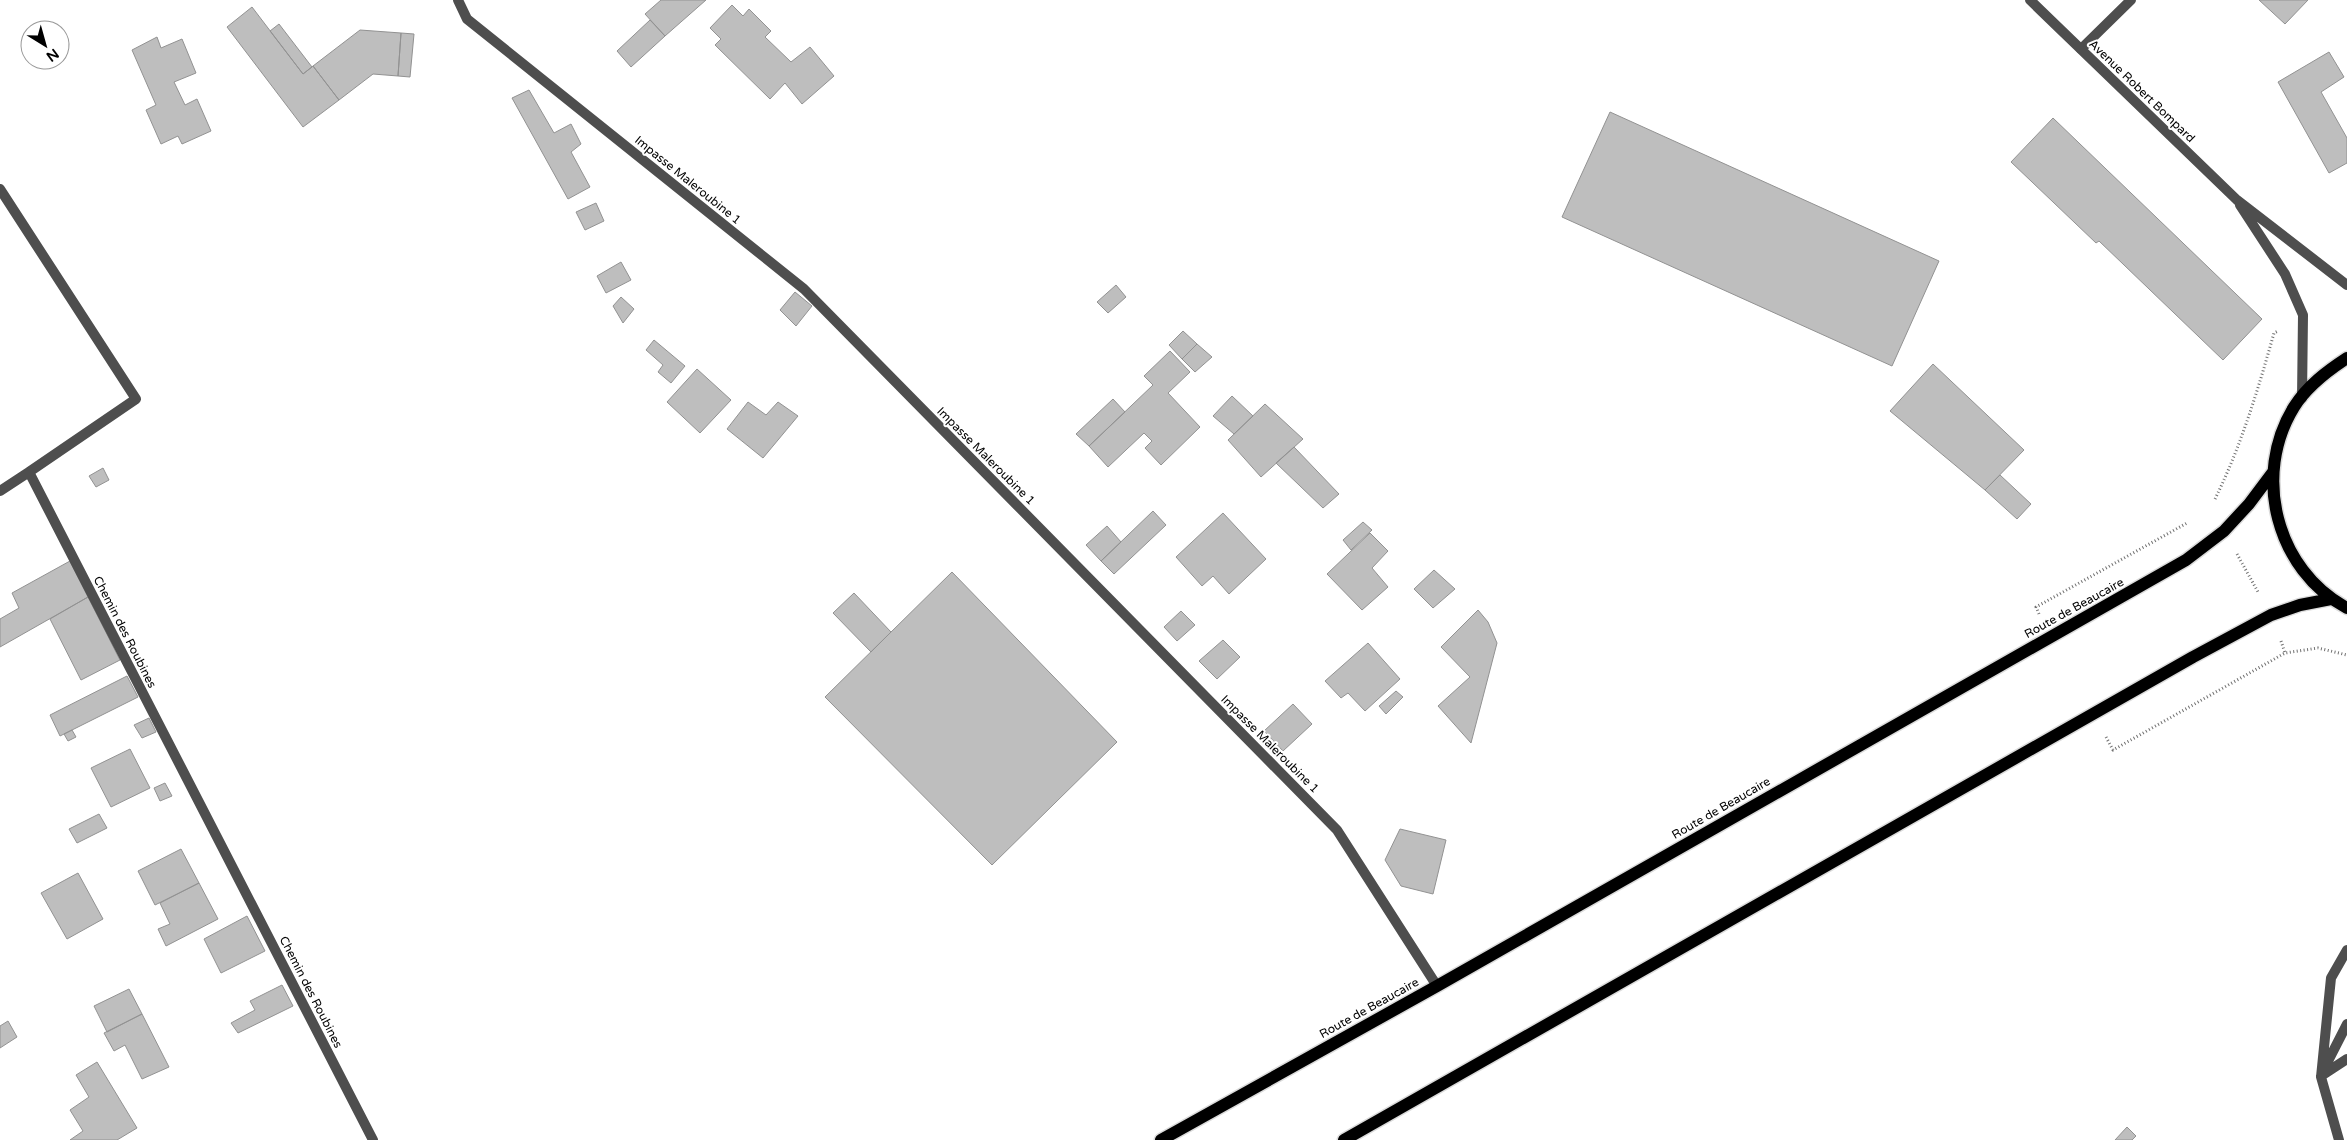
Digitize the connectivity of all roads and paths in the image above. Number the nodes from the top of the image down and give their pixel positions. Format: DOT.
graph roads {
  1 [pos="458,0"];
  2 [pos="2030,0"];
  3 [pos="2131,0"];
  4 [pos="2081,49"];
  5 [pos="0,189"];
  6 [pos="2237,200"];
  7 [pos="2347,284"];
  8 [pos="2347,358"];
  9 [pos="2302,398"];
  10 [pos="29,472"];
  11 [pos="2273,472"];
  12 [pos="0,491"];
  13 [pos="2192,520"];
  14 [pos="2331,599"];
  15 [pos="2347,608"];
  16 [pos="2052,637"];
  17 [pos="2285,653"];
  18 [pos="2092,715"];
  19 [pos="2347,950"];
  20 [pos="1437,986"];
  21 [pos="2347,1024"];
  22 [pos="2347,1059"];
  23 [pos="2321,1076"];
  24 [pos="373,1140"];
  25 [pos="1161,1140"];
  26 [pos="1344,1140"];
  27 [pos="2339,1140"];
  1 -- 20 [label="street, Impasse Maleroubine 1"];
  2 -- 4 [label="street, Avenue Robert Bompard"];
  3 -- 4 [label="street"];
  4 -- 6 [label="street, Avenue Robert Bompard"];
  5 -- 10 [label="street"];
  6 -- 7 [label="street, Avenue Robert Bompard"];
  6 -- 9 [label="street, Avenue Robert Bompard"];
  8 -- 9 [label="main road"];
  9 -- 11 [label="main road"];
  10 -- 12 [label="street"];
  10 -- 24 [label="street, Chemin des Roubines"];
  11 -- 14 [label="main road"];
  11 -- 16 [label="main road, Route de Beaucaire"];
  13 -- 16 [label="path"];
  14 -- 15 [label="main road"];
  14 -- 18 [label="main road"];
  16 -- 20 [label="main road, Route de Beaucaire"];
  17 -- 18 [label="path"];
  18 -- 26 [label="main road"];
  19 -- 23 [label="street"];
  20 -- 25 [label="main road, Route de Beaucaire"];
  21 -- 23 [label="street"];
  22 -- 23 [label="street"];
  23 -- 27 [label="street"];
}
